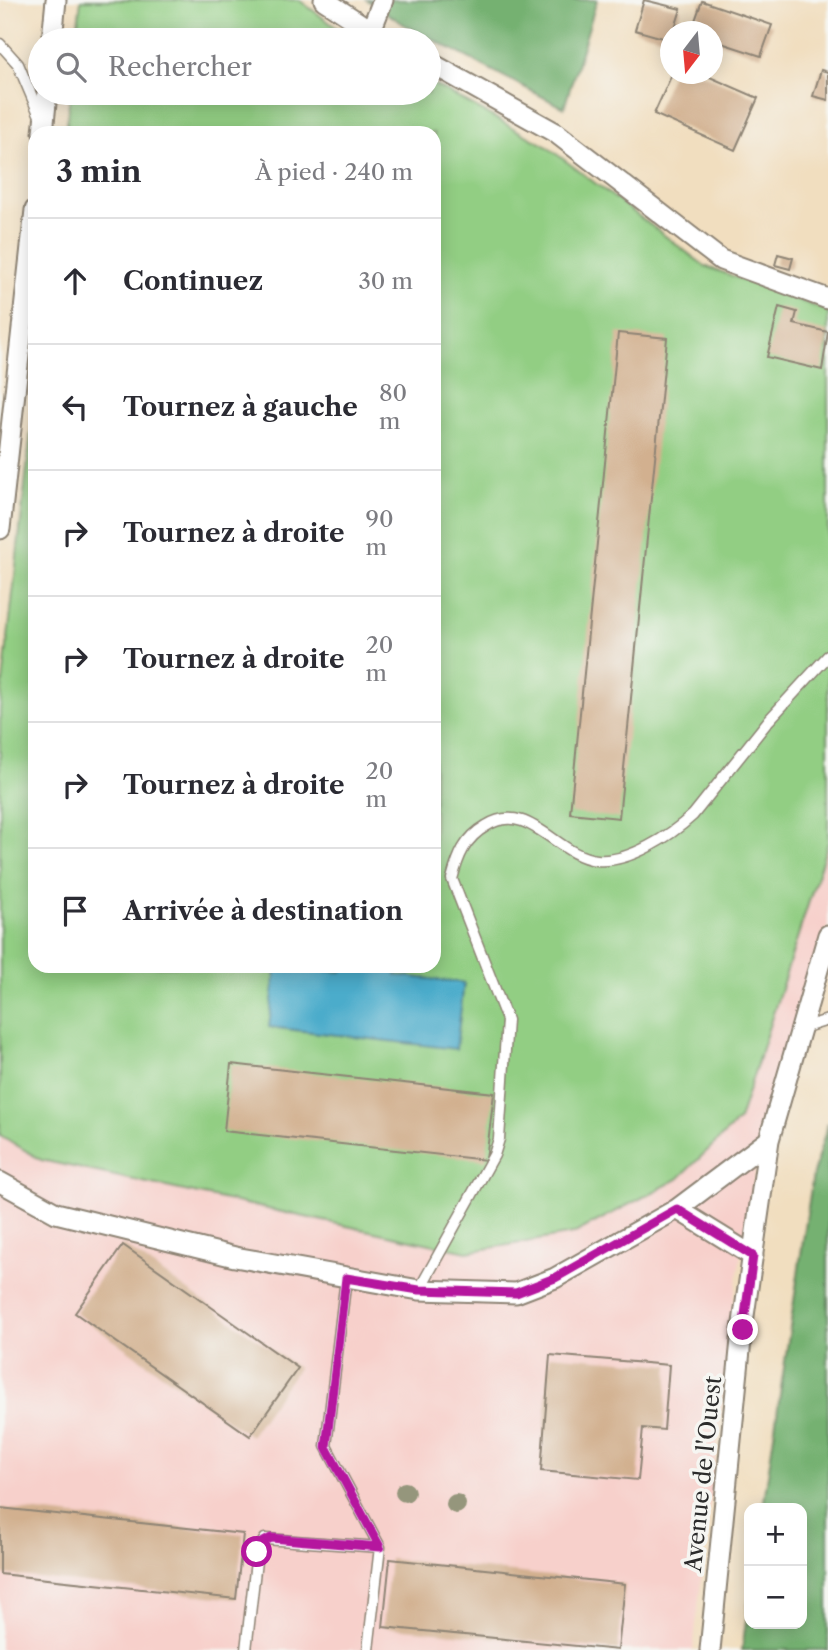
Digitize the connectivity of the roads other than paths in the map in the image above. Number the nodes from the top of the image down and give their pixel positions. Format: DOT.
graph roads {
  1 [pos="56,0"];
  2 [pos="324,0"];
  3 [pos="383,0"];
  4 [pos="53,28"];
  5 [pos="365,28"];
  6 [pos="379,28"];
  7 [pos="0,44"];
  8 [pos="441,69"];
  9 [pos="28,89"];
  10 [pos="34,105"];
  11 [pos="46,105"];
  12 [pos="43,126"];
  13 [pos="44,126"];
  14 [pos="28,274"];
  15 [pos="828,299"];
  16 [pos="0,529"];
  17 [pos="828,656"];
  18 [pos="828,935"];
  19 [pos="828,1020"];
  20 [pos="800,1028"];
  21 [pos="769,1140"];
  22 [pos="0,1182"];
  23 [pos="677,1209"];
  24 [pos="753,1256"];
  25 [pos="346,1278"];
  26 [pos="419,1290"];
  27 [pos="380,1547"];
  28 [pos="246,1650"];
  29 [pos="368,1650"];
  30 [pos="710,1650"];
  1 -- 4 [label="street"];
  2 -- 5 [label="street"];
  3 -- 6 [label="street"];
  7 -- 9 [label="lane"];
  8 -- 15 [label="street"];
  10 -- 12 [label="lane"];
  11 -- 13 [label="street"];
  14 -- 16 [label="street"];
  17 -- 26 [label="lane"];
  18 -- 20 [label="street, Avenue de l'Ouest"];
  19 -- 20 [label="lane"];
  20 -- 21 [label="street, Avenue de l'Ouest"];
  21 -- 23 [label="street"];
  21 -- 24 [label="street, Avenue de l'Ouest"];
  22 -- 25 [label="street"];
  23 -- 24 [label="street"];
  23 -- 26 [label="street"];
  24 -- 30 [label="street, Avenue de l'Ouest"];
  25 -- 26 [label="street"];
  25 -- 27 [label="lane"];
  27 -- 28 [label="lane"];
  27 -- 29 [label="lane"];
}
